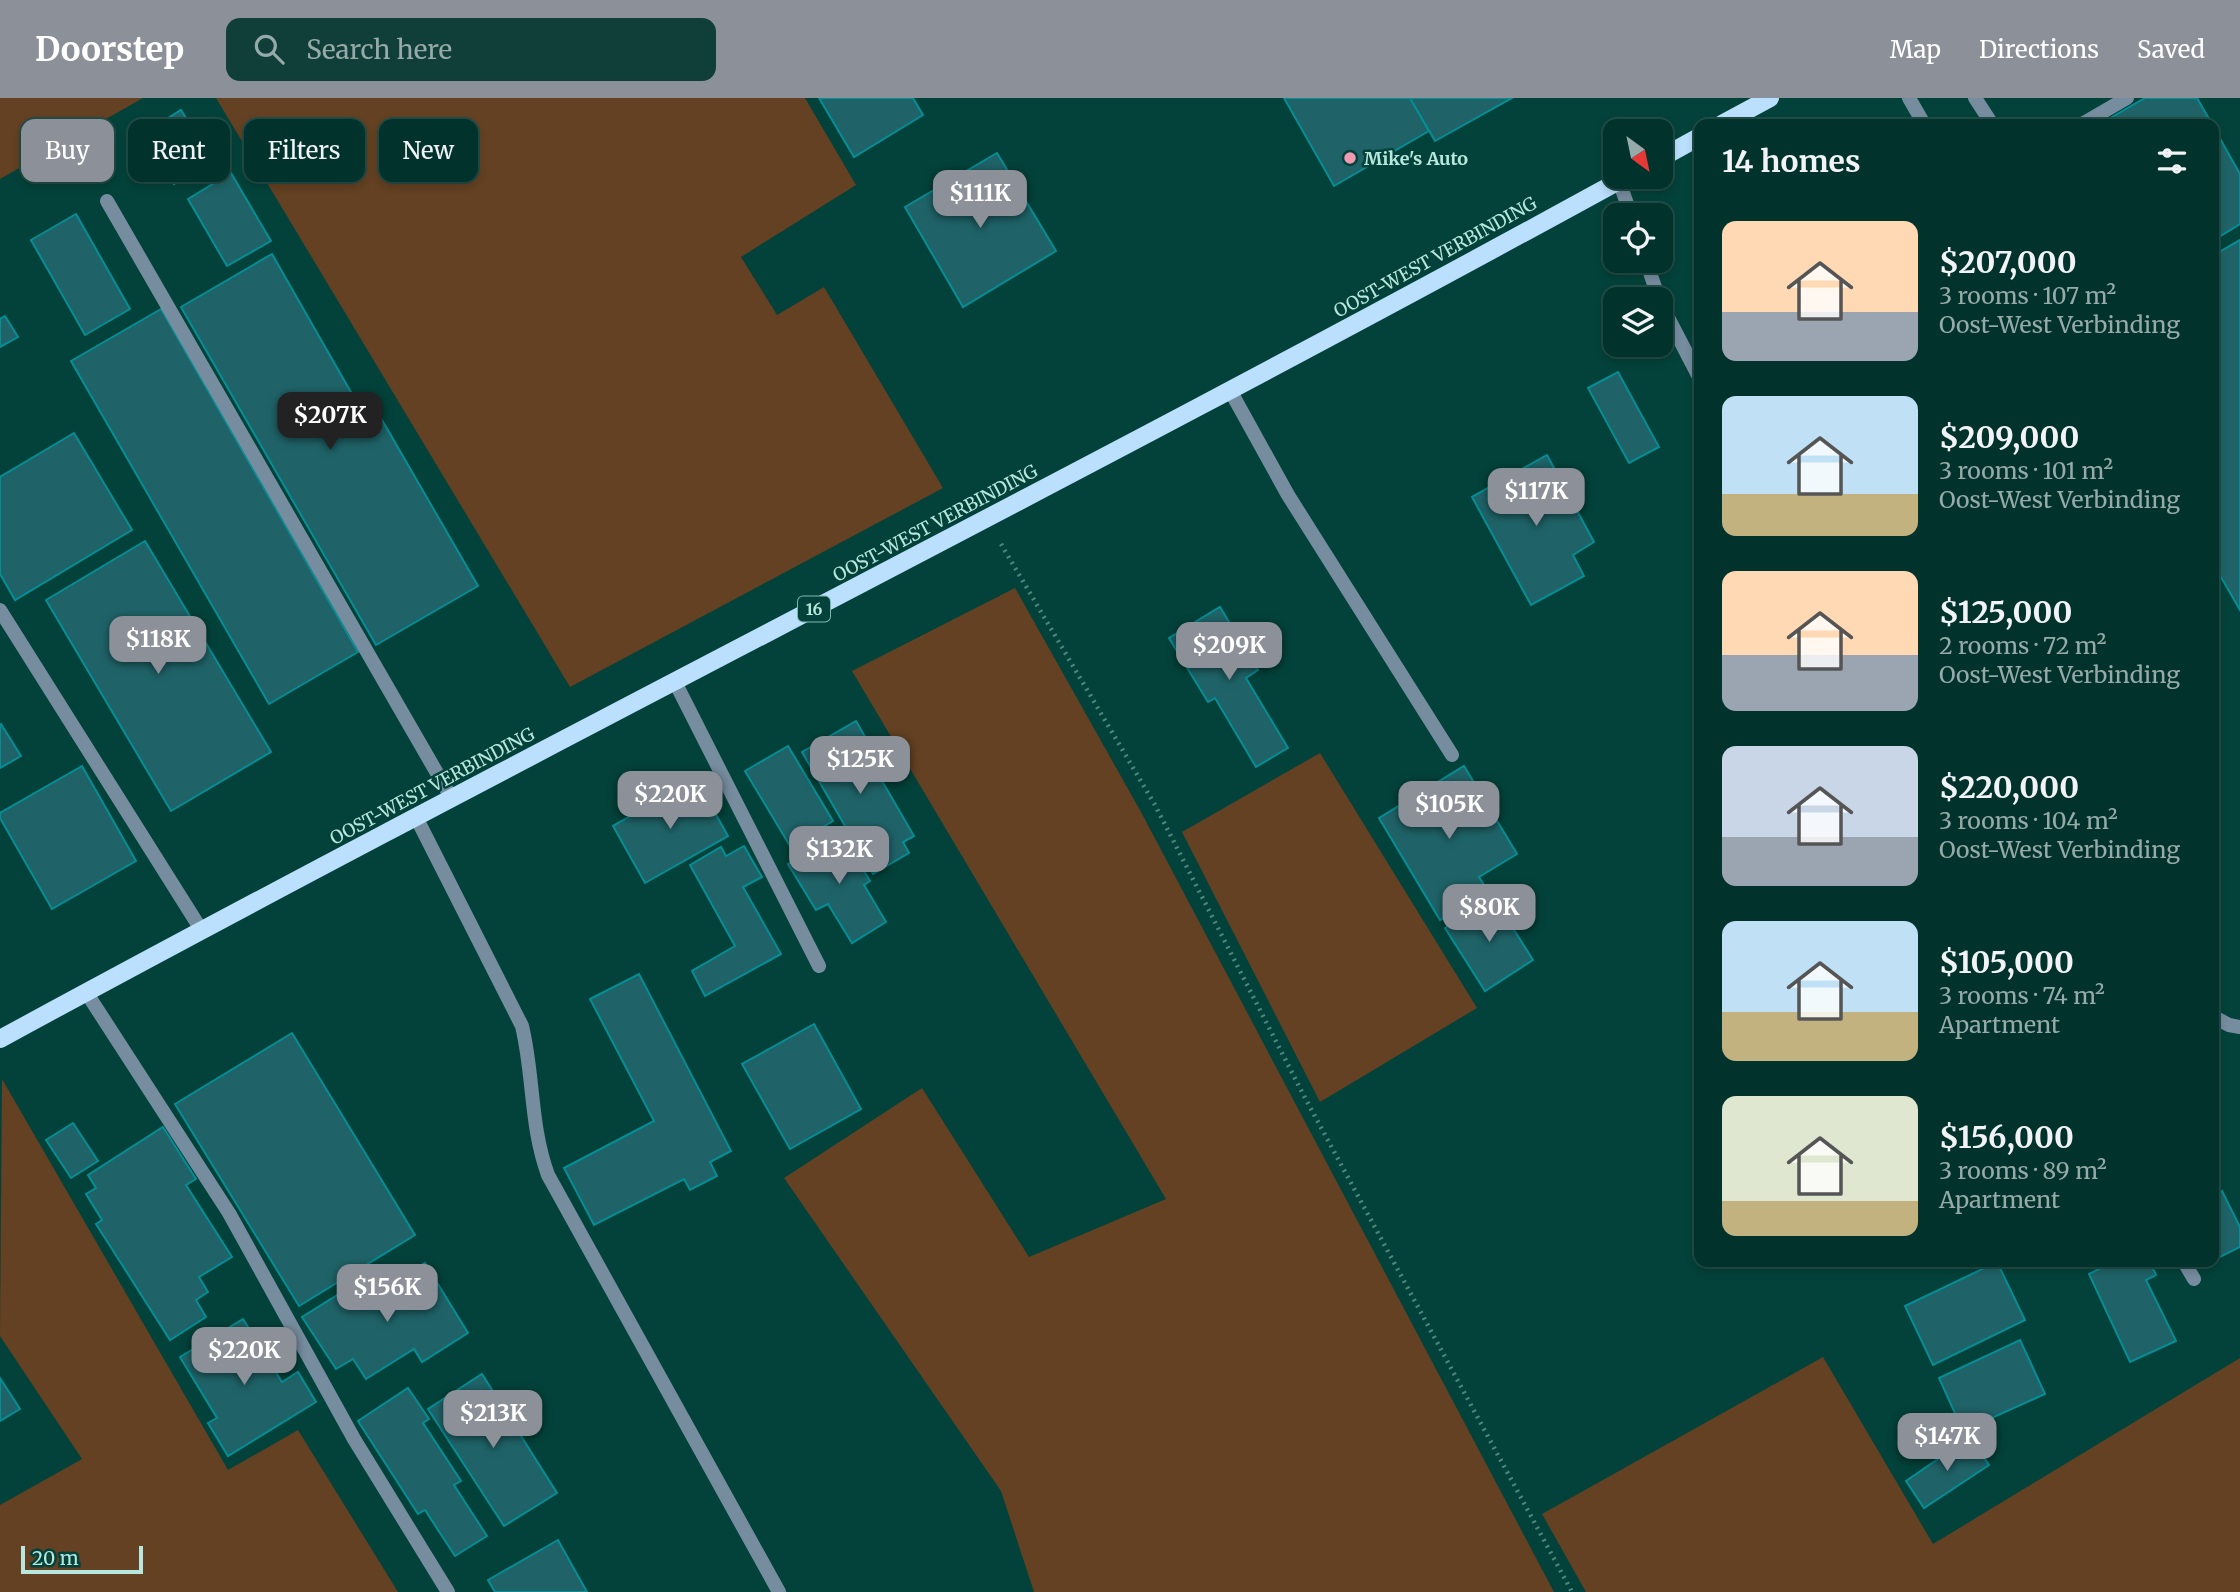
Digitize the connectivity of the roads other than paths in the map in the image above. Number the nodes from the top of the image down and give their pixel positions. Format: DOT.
graph roads {
  1 [pos="1770,98"];
  2 [pos="1909,98"];
  3 [pos="1975,98"];
  4 [pos="2127,98"];
  5 [pos="1731,119"];
  6 [pos="1921,119"];
  7 [pos="1989,119"];
  8 [pos="2091,119"];
  9 [pos="1694,139"];
  10 [pos="1673,151"];
  11 [pos="1604,189"];
  12 [pos="107,201"];
  13 [pos="1673,326"];
  14 [pos="1694,367"];
  15 [pos="1231,392"];
  16 [pos="0,610"];
  17 [pos="675,682"];
  18 [pos="1452,755"];
  19 [pos="452,799"];
  20 [pos="416,817"];
  21 [pos="202,931"];
  22 [pos="819,965"];
  23 [pos="86,992"];
  24 [pos="2219,1020"];
  25 [pos="2240,1027"];
  26 [pos="0,1039"];
  27 [pos="2188,1267"];
  28 [pos="2194,1279"];
  29 [pos="448,1592"];
  30 [pos="779,1592"];
  1 -- 5 [label="main road"];
  2 -- 6 [label="lane"];
  3 -- 7 [label="lane"];
  4 -- 8 [label="lane"];
  9 -- 10 [label="main road"];
  11 -- 15 [label="main road, OOST-WEST VERBINDING / 16"];
  12 -- 19 [label="lane"];
  13 -- 14 [label="lane"];
  15 -- 17 [label="main road, OOST-WEST VERBINDING / 16"];
  15 -- 18 [label="lane"];
  16 -- 21 [label="lane"];
  17 -- 19 [label="main road, OOST-WEST VERBINDING / 16"];
  17 -- 22 [label="lane"];
  19 -- 20 [label="main road, OOST-WEST VERBINDING / 16"];
  20 -- 21 [label="main road, OOST-WEST VERBINDING / 16"];
  20 -- 30 [label="lane"];
  21 -- 23 [label="main road, OOST-WEST VERBINDING / 16"];
  23 -- 26 [label="main road, OOST-WEST VERBINDING / 16"];
  23 -- 29 [label="lane"];
  24 -- 25 [label="lane"];
  27 -- 28 [label="lane"];
}
